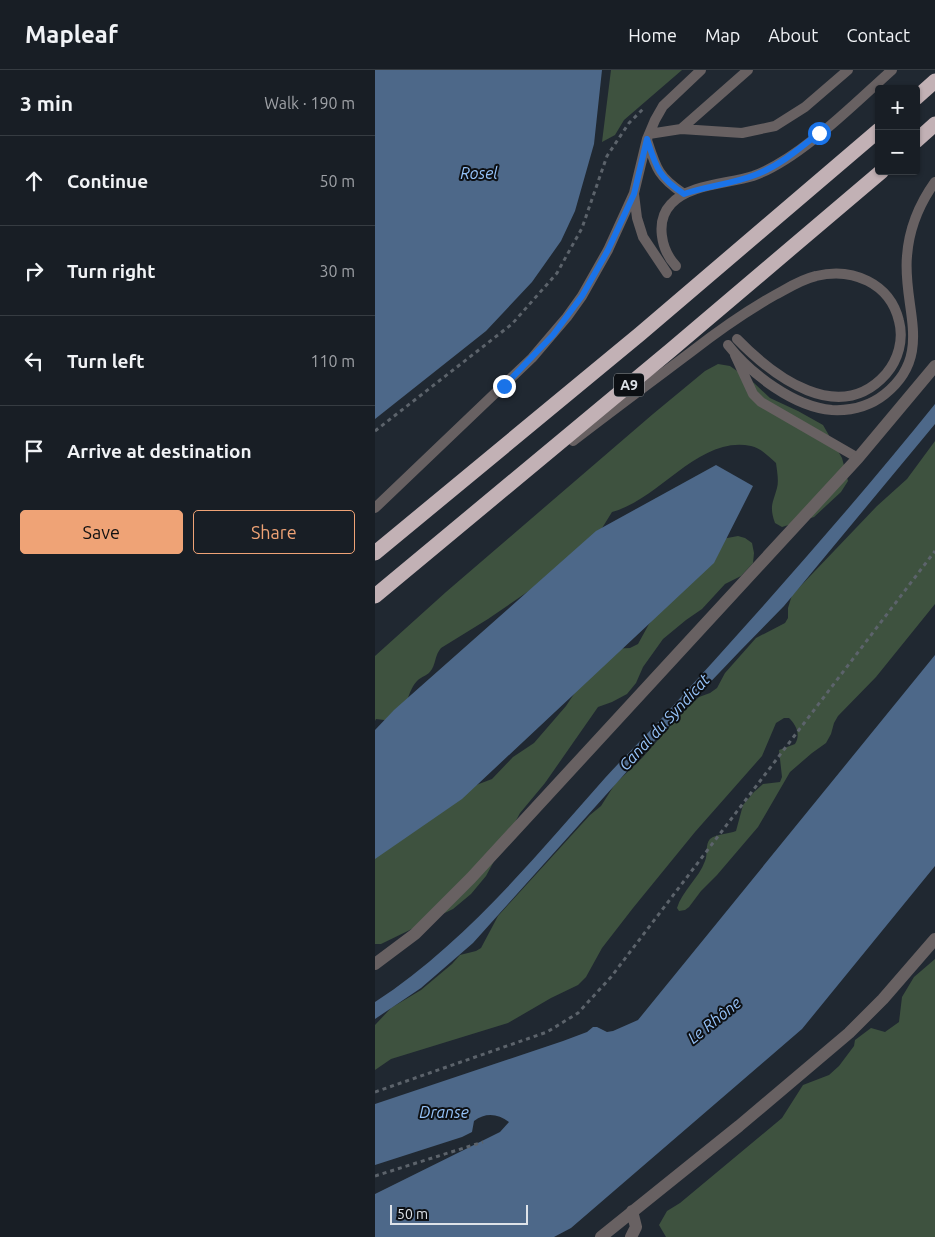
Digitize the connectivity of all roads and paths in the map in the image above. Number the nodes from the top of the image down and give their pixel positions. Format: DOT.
graph roads {
  1 [pos="701,70"];
  2 [pos="747,70"];
  3 [pos="848,70"];
  4 [pos="892,70"];
  5 [pos="935,81"];
  6 [pos="920,94"];
  7 [pos="650,103"];
  8 [pos="935,124"];
  9 [pos="681,129"];
  10 [pos="875,133"];
  11 [pos="648,136"];
  12 [pos="920,137"];
  13 [pos="877,175"];
  14 [pos="935,182"];
  15 [pos="634,194"];
  16 [pos="684,194"];
  17 [pos="676,266"];
  18 [pos="667,273"];
  19 [pos="732,344"];
  20 [pos="935,366"];
  21 [pos="375,431"];
  22 [pos="858,458"];
  23 [pos="375,508"];
  24 [pos="462,524"];
  25 [pos="935,550"];
  26 [pos="375,554"];
  27 [pos="375,596"];
  28 [pos="935,939"];
  29 [pos="375,964"];
  30 [pos="375,1092"];
  31 [pos="483,1142"];
  32 [pos="375,1176"];
  33 [pos="632,1211"];
  34 [pos="601,1237"];
  35 [pos="631,1237"];
  1 -- 11 [label="lane"];
  2 -- 9 [label="lane"];
  3 -- 9 [label="lane"];
  4 -- 16 [label="lane"];
  5 -- 6 [label="highway"];
  7 -- 21 [label="path"];
  8 -- 12 [label="highway"];
  9 -- 11 [label="lane"];
  10 -- 26 [label="highway, A9"];
  11 -- 15 [label="lane"];
  11 -- 16 [label="lane"];
  13 -- 24 [label="highway, A9"];
  14 -- 19 [label="lane"];
  15 -- 18 [label="lane"];
  15 -- 23 [label="lane"];
  16 -- 17 [label="lane"];
  19 -- 22 [label="lane"];
  19 -- 24 [label="lane"];
  20 -- 22 [label="street"];
  22 -- 29 [label="street"];
  24 -- 27 [label="highway, A9"];
  25 -- 30 [label="path"];
  28 -- 33 [label="street"];
  31 -- 32 [label="path"];
  33 -- 34 [label="street"];
  33 -- 35 [label="street"];
}
